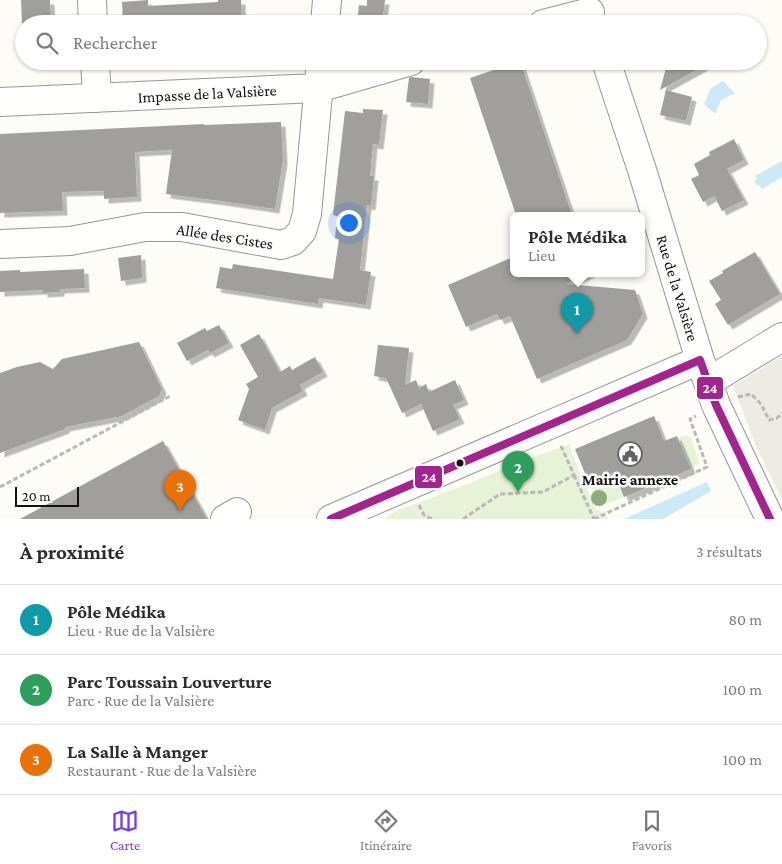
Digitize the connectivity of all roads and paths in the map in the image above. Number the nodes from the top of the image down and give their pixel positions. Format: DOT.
graph roads {
  1 [pos="92,0"];
  2 [pos="327,0"];
  3 [pos="93,15"];
  4 [pos="326,15"];
  5 [pos="95,70"];
  6 [pos="320,70"];
  7 [pos="380,70"];
  8 [pos="609,70"];
  9 [pos="318,88"];
  10 [pos="97,98"];
  11 [pos="0,102"];
  12 [pos="0,244"];
  13 [pos="782,337"];
  14 [pos="708,382"];
  15 [pos="172,395"];
  16 [pos="782,414"];
  17 [pos="551,425"];
  18 [pos="703,468"];
  19 [pos="574,475"];
  20 [pos="0,487"];
  21 [pos="331,519"];
  22 [pos="463,519"];
  23 [pos="594,519"];
  24 [pos="770,519"];
  1 -- 3 [label="street"];
  2 -- 4 [label="street"];
  5 -- 10 [label="street"];
  6 -- 9 [label="street, Allée des Cistes"];
  7 -- 9 [label="street, Impasse de la Valsière"];
  8 -- 14 [label="street, Rue de la Valsière"];
  9 -- 10 [label="street, Impasse de la Valsière"];
  9 -- 12 [label="street, Allée des Cistes"];
  10 -- 11 [label="street, Impasse de la Valsière"];
  13 -- 14 [label="street"];
  14 -- 16 [label="path"];
  14 -- 17 [label="street, Rue de la Valsière"];
  14 -- 24 [label="street"];
  15 -- 20 [label="path"];
  17 -- 19 [label="path"];
  17 -- 21 [label="street, Rue de la Valsière"];
  18 -- 23 [label="path"];
  19 -- 22 [label="path"];
  19 -- 23 [label="path"];
}
